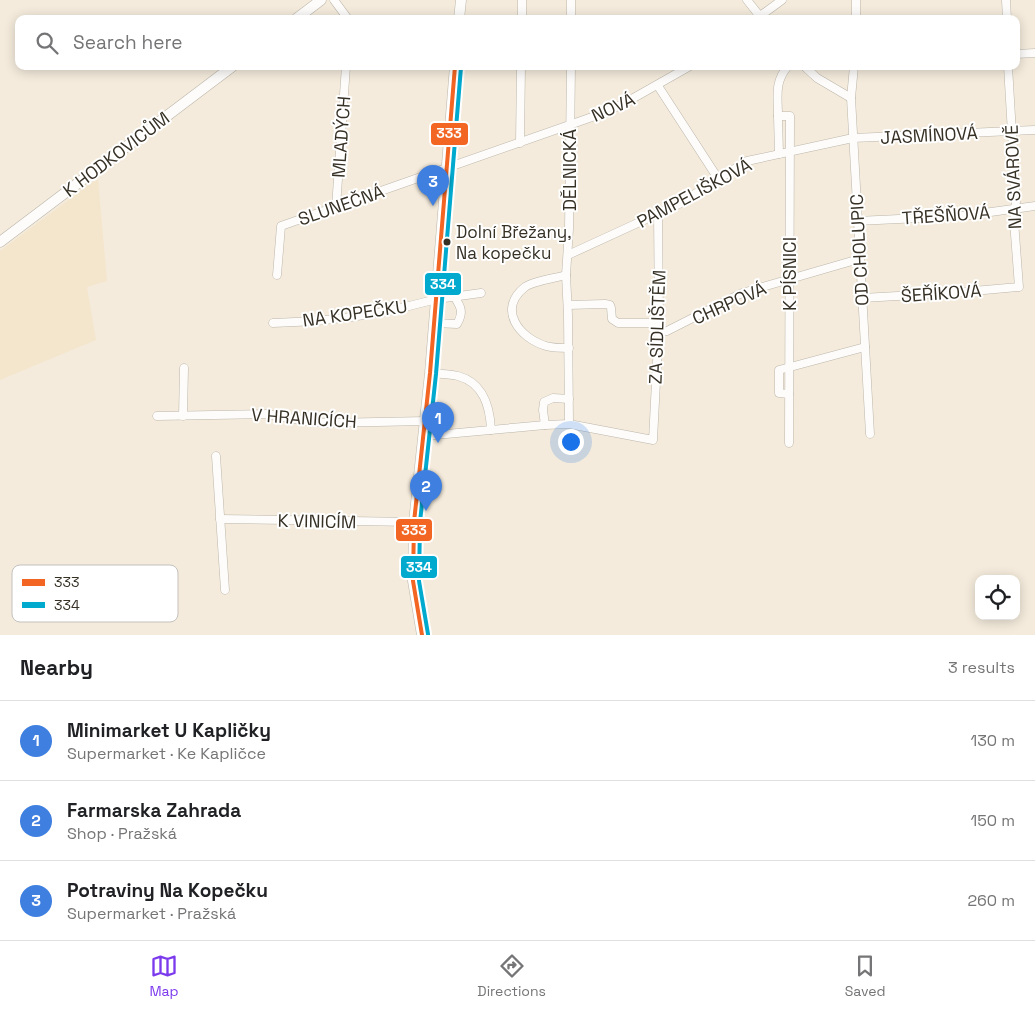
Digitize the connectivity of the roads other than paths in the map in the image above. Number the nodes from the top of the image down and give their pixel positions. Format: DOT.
graph roads {
  1 [pos="321,0"];
  2 [pos="334,0"];
  3 [pos="461,0"];
  4 [pos="522,0"];
  5 [pos="572,0"];
  6 [pos="747,0"];
  7 [pos="782,0"];
  8 [pos="856,0"];
  9 [pos="1006,0"];
  10 [pos="301,15"];
  11 [pos="345,15"];
  12 [pos="459,15"];
  13 [pos="522,15"];
  14 [pos="571,15"];
  15 [pos="758,15"];
  16 [pos="764,15"];
  17 [pos="856,15"];
  18 [pos="1007,15"];
  19 [pos="1035,53"];
  20 [pos="1020,54"];
  21 [pos="228,70"];
  22 [pos="346,70"];
  23 [pos="455,70"];
  24 [pos="522,70"];
  25 [pos="570,70"];
  26 [pos="684,70"];
  27 [pos="784,70"];
  28 [pos="808,70"];
  29 [pos="854,70"];
  30 [pos="1008,70"];
  31 [pos="658,86"];
  32 [pos="851,98"];
  33 [pos="778,116"];
  34 [pos="569,126"];
  35 [pos="1035,130"];
  36 [pos="1011,131"];
  37 [pos="853,138"];
  38 [pos="520,143"];
  39 [pos="789,152"];
  40 [pos="779,154"];
  41 [pos="447,168"];
  42 [pos="719,180"];
  43 [pos="1035,206"];
  44 [pos="336,207"];
  45 [pos="1015,209"];
  46 [pos="658,214"];
  47 [pos="857,221"];
  48 [pos="0,242"];
  49 [pos="568,254"];
  50 [pos="859,259"];
  51 [pos="277,275"];
  52 [pos="566,275"];
  53 [pos="789,279"];
  54 [pos="1019,287"];
  55 [pos="481,293"];
  56 [pos="454,296"];
  57 [pos="437,298"];
  58 [pos="862,298"];
  59 [pos="568,305"];
  60 [pos="274,323"];
  61 [pos="435,323"];
  62 [pos="659,323"];
  63 [pos="657,333"];
  64 [pos="865,347"];
  65 [pos="569,348"];
  66 [pos="788,367"];
  67 [pos="184,368"];
  68 [pos="430,374"];
  69 [pos="569,399"];
  70 [pos="157,416"];
  71 [pos="183,416"];
  72 [pos="426,421"];
  73 [pos="545,424"];
  74 [pos="569,424"];
  75 [pos="491,430"];
  76 [pos="870,434"];
  77 [pos="424,436"];
  78 [pos="789,443"];
  79 [pos="216,456"];
  80 [pos="220,519"];
  81 [pos="414,522"];
  82 [pos="225,590"];
  83 [pos="422,635"];
  1 -- 10 [label="street"];
  2 -- 11 [label="street"];
  3 -- 12 [label="street"];
  4 -- 13 [label="street"];
  5 -- 14 [label="street"];
  6 -- 15 [label="street"];
  7 -- 16 [label="street"];
  8 -- 17 [label="street"];
  9 -- 18 [label="street"];
  19 -- 20 [label="street"];
  21 -- 48 [label="street, K HODKOVICŮM"];
  22 -- 44 [label="street, MLADÝCH"];
  23 -- 41 [label="street"];
  24 -- 38 [label="street"];
  25 -- 34 [label="street, DĚLNICKÁ"];
  26 -- 31 [label="street, NOVÁ"];
  27 -- 33 [label="street"];
  28 -- 32 [label="street"];
  29 -- 32 [label="street, OD CHOLUPIC"];
  30 -- 36 [label="street, NA SVÁROVĚ"];
  31 -- 34 [label="street, NOVÁ"];
  31 -- 42 [label="street"];
  32 -- 37 [label="street, OD CHOLUPIC"];
  33 -- 39 [label="street, K PÍSNICI"];
  33 -- 40 [label="street"];
  34 -- 38 [label="street, NOVÁ"];
  34 -- 49 [label="street, DĚLNICKÁ"];
  35 -- 36 [label="street, JASMÍNOVÁ"];
  36 -- 37 [label="street, JASMÍNOVÁ"];
  36 -- 45 [label="street, NA SVÁROVĚ"];
  37 -- 39 [label="street, PAMPELIŠKOVÁ"];
  37 -- 47 [label="street, OD CHOLUPIC"];
  38 -- 41 [label="street, NOVÁ"];
  39 -- 40 [label="street, PAMPELIŠKOVÁ"];
  39 -- 53 [label="street, K PÍSNICI"];
  40 -- 42 [label="street, PAMPELIŠKOVÁ"];
  41 -- 44 [label="street, SLUNEČNÁ"];
  41 -- 57 [label="street"];
  42 -- 46 [label="street, PAMPELIŠKOVÁ"];
  43 -- 45 [label="street, TŘEŠŇOVÁ"];
  44 -- 51 [label="street, SLUNEČNÁ"];
  45 -- 47 [label="street, TŘEŠŇOVÁ"];
  45 -- 54 [label="street, NA SVÁROVĚ"];
  46 -- 49 [label="street, PAMPELIŠKOVÁ"];
  46 -- 62 [label="street, ZA SÍDLIŠTĚM"];
  47 -- 50 [label="street, OD CHOLUPIC"];
  49 -- 52 [label="street, DĚLNICKÁ"];
  50 -- 53 [label="street, CHRPOVÁ"];
  50 -- 58 [label="street, OD CHOLUPIC"];
  52 -- 59 [label="street, DĚLNICKÁ"];
  52 -- 65 [label="street"];
  53 -- 63 [label="street, CHRPOVÁ"];
  53 -- 66 [label="street, K PÍSNICI"];
  54 -- 58 [label="street, ŠEŘÍKOVÁ"];
  55 -- 56 [label="street, NA KOPEČKU"];
  56 -- 57 [label="street, NA KOPEČKU"];
  56 -- 61 [label="street"];
  57 -- 60 [label="street, NA KOPEČKU"];
  57 -- 61 [label="street"];
  58 -- 64 [label="street, OD CHOLUPIC"];
  59 -- 62 [label="street"];
  59 -- 65 [label="street, DĚLNICKÁ"];
  61 -- 68 [label="street"];
  62 -- 63 [label="street, ZA SÍDLIŠTĚM"];
  63 -- 74 [label="street, ZA SÍDLIŠTĚM"];
  64 -- 66 [label="street"];
  64 -- 76 [label="street, OD CHOLUPIC"];
  65 -- 69 [label="street, DĚLNICKÁ"];
  66 -- 78 [label="street, K PÍSNICI"];
  67 -- 71 [label="street"];
  68 -- 72 [label="street"];
  68 -- 75 [label="street"];
  69 -- 73 [label="street"];
  69 -- 74 [label="street, DĚLNICKÁ"];
  70 -- 71 [label="street, V HRANICÍCH"];
  71 -- 72 [label="street, V HRANICÍCH"];
  72 -- 77 [label="street"];
  73 -- 74 [label="street"];
  73 -- 75 [label="street"];
  75 -- 77 [label="street"];
  77 -- 81 [label="street"];
  79 -- 80 [label="street"];
  80 -- 81 [label="street, K VINICÍM"];
  80 -- 82 [label="street"];
  81 -- 83 [label="street"];
}
